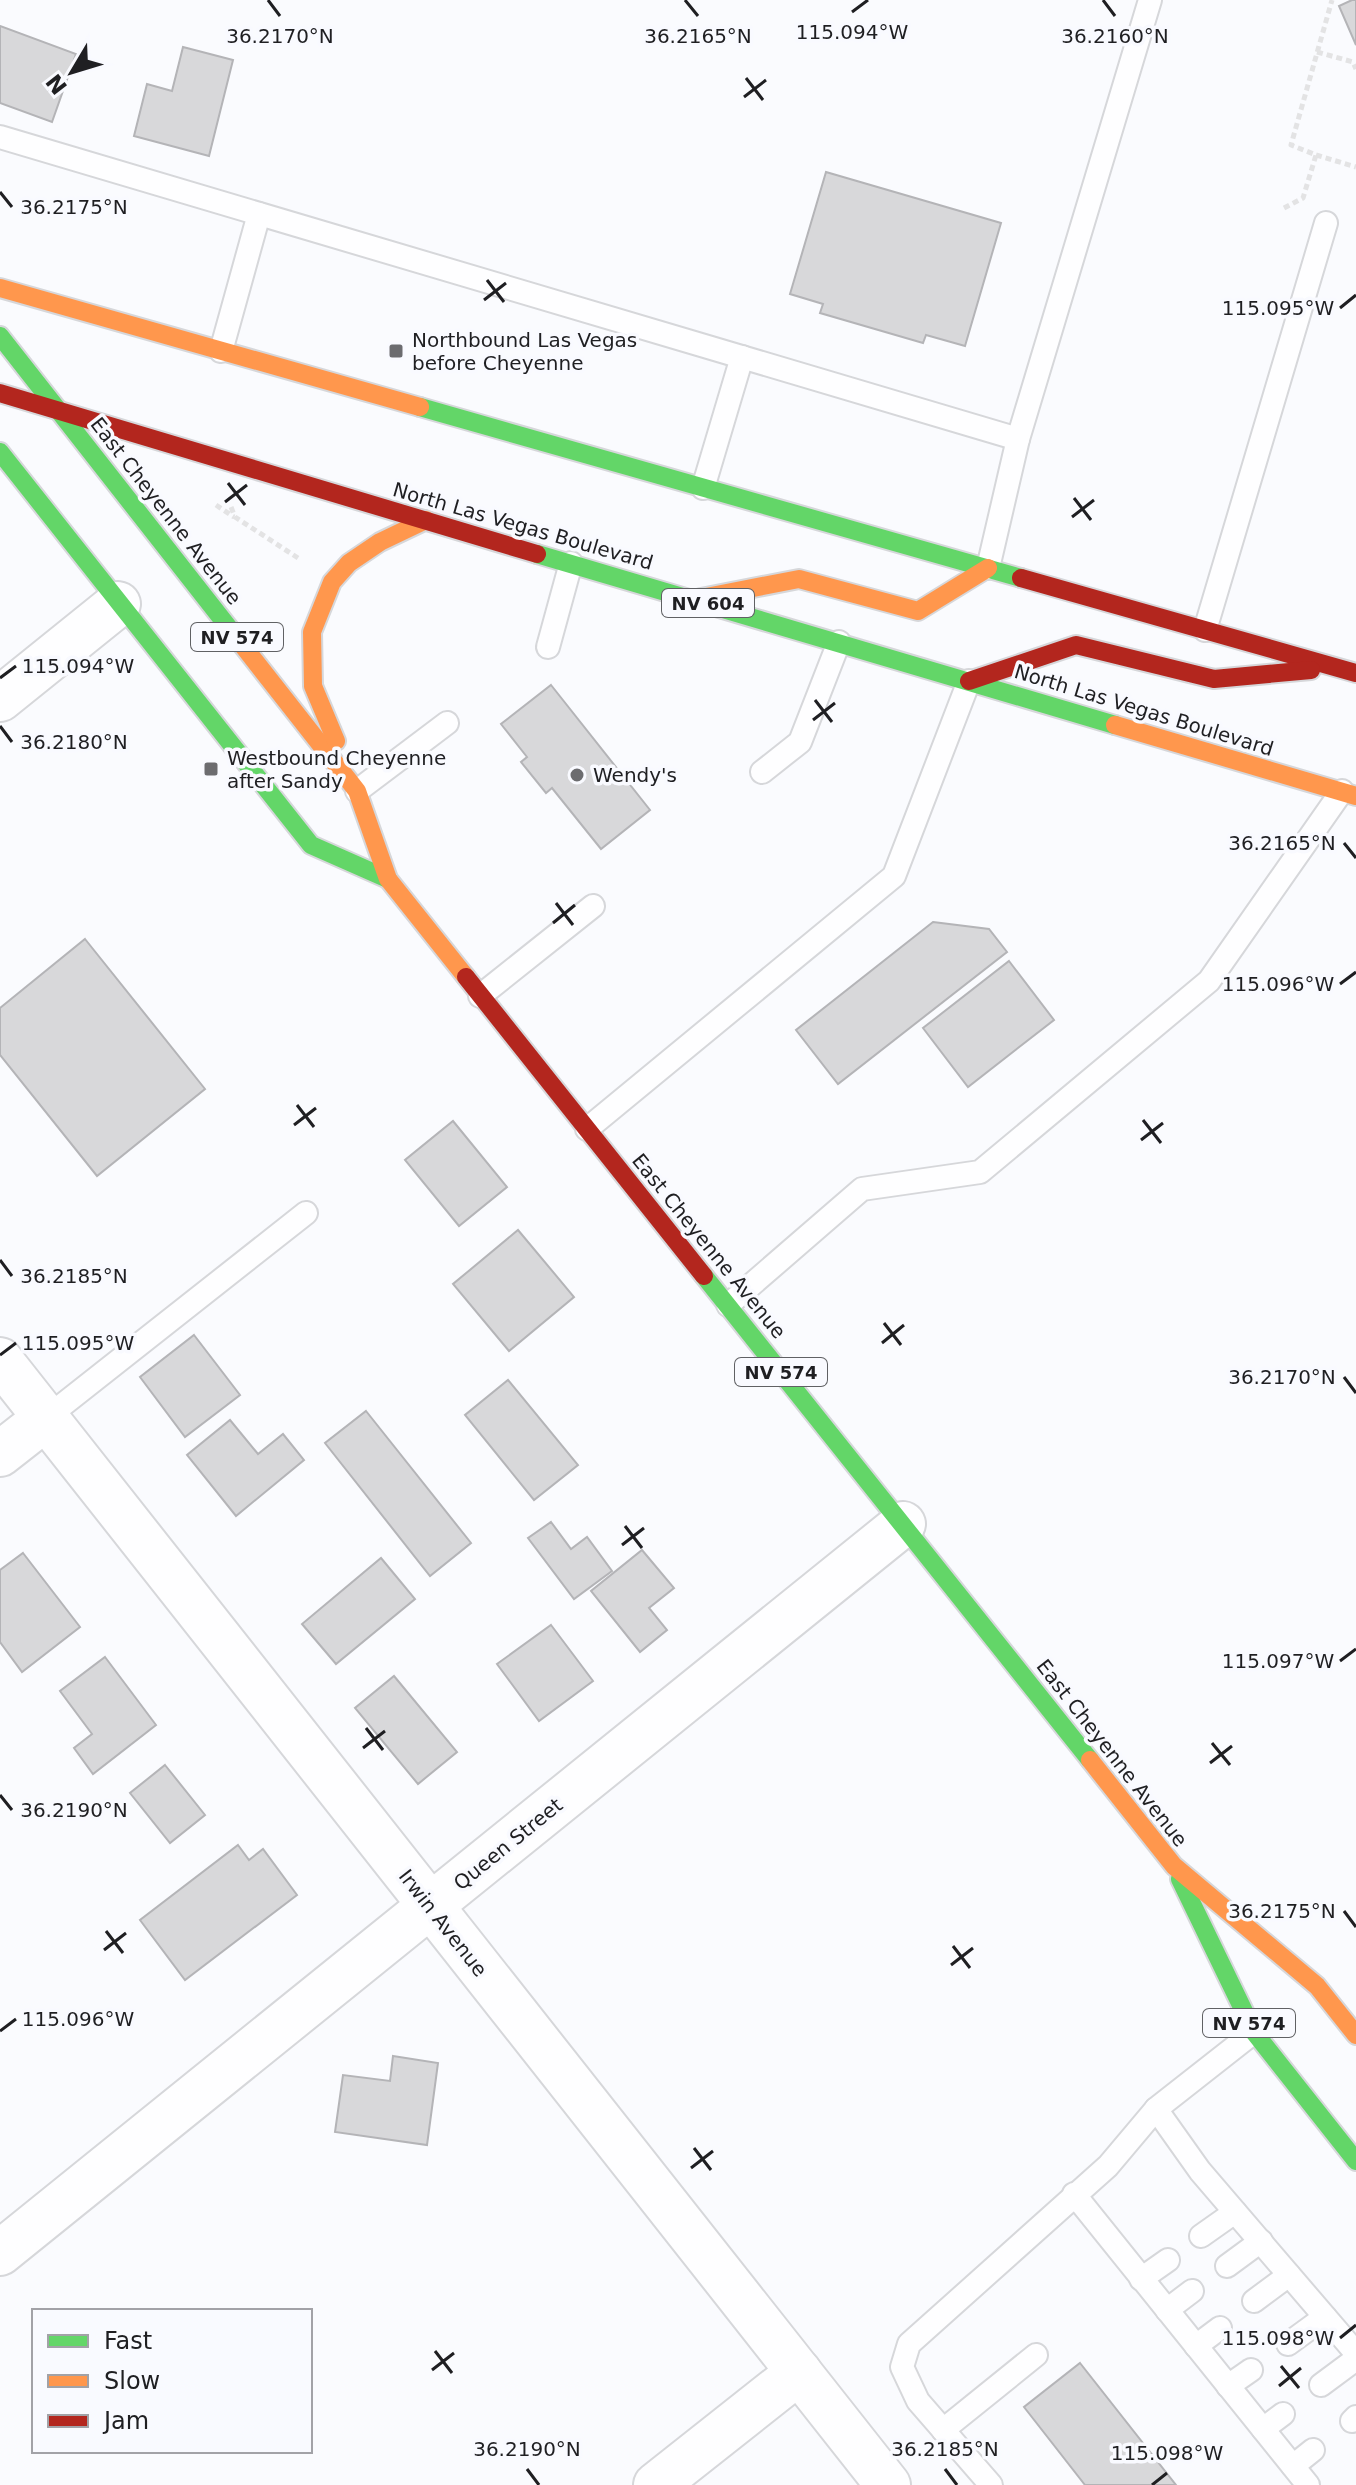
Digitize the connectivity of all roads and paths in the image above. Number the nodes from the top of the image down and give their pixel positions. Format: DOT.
graph roads {
  1 [pos="1150,0"];
  2 [pos="1332,0"];
  3 [pos="1317,52"];
  4 [pos="1356,69"];
  5 [pos="0,137"];
  6 [pos="1316,155"];
  7 [pos="1356,167"];
  8 [pos="1284,208"];
  9 [pos="259,214"];
  10 [pos="1326,223"];
  11 [pos="0,288"];
  12 [pos="0,336"];
  13 [pos="221,351"];
  14 [pos="742,357"];
  15 [pos="0,393"];
  16 [pos="59,411"];
  17 [pos="1018,439"];
  18 [pos="0,452"];
  19 [pos="703,488"];
  20 [pos="207,500"];
  21 [pos="230,504"];
  22 [pos="235,517"];
  23 [pos="426,520"];
  24 [pos="305,562"];
  25 [pos="571,563"];
  26 [pos="988,568"];
  27 [pos="694,599"];
  28 [pos="118,604"];
  29 [pos="1205,630"];
  30 [pos="839,642"];
  31 [pos="548,647"];
  32 [pos="1337,667"];
  33 [pos="1356,673"];
  34 [pos="969,681"];
  35 [pos="0,699"];
  36 [pos="447,723"];
  37 [pos="762,772"];
  38 [pos="357,791"];
  39 [pos="1349,794"];
  40 [pos="388,879"];
  41 [pos="593,906"];
  42 [pos="480,996"];
  43 [pos="587,1129"];
  44 [pos="306,1213"];
  45 [pos="728,1305"];
  46 [pos="0,1360"];
  47 [pos="46,1418"];
  48 [pos="0,1454"];
  49 [pos="903,1524"];
  50 [pos="1174,1866"];
  51 [pos="431,1907"];
  52 [pos="1254,2032"];
  53 [pos="1356,2035"];
  54 [pos="1156,2109"];
  55 [pos="1356,2161"];
  56 [pos="1074,2194"];
  57 [pos="1235,2212"];
  58 [pos="1201,2236"];
  59 [pos="1261,2241"];
  60 [pos="0,2253"];
  61 [pos="1168,2260"];
  62 [pos="1227,2266"];
  63 [pos="1289,2275"];
  64 [pos="1141,2279"];
  65 [pos="1192,2291"];
  66 [pos="1254,2301"];
  67 [pos="1167,2310"];
  68 [pos="1325,2317"];
  69 [pos="1220,2328"];
  70 [pos="1288,2344"];
  71 [pos="1196,2346"];
  72 [pos="1356,2353"];
  73 [pos="1036,2355"];
  74 [pos="1356,2359"];
  75 [pos="1251,2370"];
  76 [pos="799,2372"];
  77 [pos="1321,2385"];
  78 [pos="1228,2386"];
  79 [pos="1283,2414"];
  80 [pos="1263,2429"];
  81 [pos="943,2430"];
  82 [pos="1313,2450"];
  83 [pos="1293,2466"];
  84 [pos="656,2485"];
  85 [pos="888,2485"];
  86 [pos="991,2485"];
  87 [pos="1308,2485"];
  1 -- 17 [label="lane"];
  2 -- 3 [label="path"];
  3 -- 4 [label="path"];
  3 -- 6 [label="path"];
  5 -- 9 [label="lane"];
  6 -- 7 [label="path"];
  6 -- 8 [label="path"];
  9 -- 13 [label="lane"];
  9 -- 14 [label="lane"];
  10 -- 29 [label="lane"];
  11 -- 13 [label="main road"];
  12 -- 16 [label="main road, East Cheyenne Avenue / NV 574"];
  13 -- 19 [label="main road"];
  14 -- 17 [label="lane"];
  14 -- 19 [label="lane"];
  15 -- 16 [label="main road, North Las Vegas Boulevard / NV 604"];
  16 -- 23 [label="main road, North Las Vegas Boulevard / NV 604"];
  16 -- 38 [label="main road, East Cheyenne Avenue / NV 574"];
  17 -- 26 [label="lane"];
  18 -- 28 [label="main road, East Cheyenne Avenue / NV 574"];
  19 -- 26 [label="main road"];
  20 -- 22 [label="path"];
  21 -- 22 [label="path"];
  22 -- 24 [label="path"];
  23 -- 25 [label="main road, North Las Vegas Boulevard / NV 604"];
  23 -- 38 [label="main road"];
  25 -- 27 [label="main road, North Las Vegas Boulevard / NV 604"];
  25 -- 31 [label="lane"];
  26 -- 27 [label="main road"];
  26 -- 29 [label="main road"];
  27 -- 30 [label="main road, North Las Vegas Boulevard / NV 604"];
  28 -- 35 [label="street"];
  28 -- 40 [label="main road, East Cheyenne Avenue / NV 574"];
  29 -- 32 [label="main road"];
  30 -- 34 [label="main road, North Las Vegas Boulevard / NV 604"];
  30 -- 37 [label="lane"];
  32 -- 33 [label="main road"];
  32 -- 34 [label="main road"];
  34 -- 39 [label="main road, North Las Vegas Boulevard / NV 604"];
  34 -- 43 [label="lane"];
  36 -- 38 [label="lane"];
  38 -- 40 [label="main road, East Cheyenne Avenue / NV 574"];
  39 -- 45 [label="lane"];
  40 -- 42 [label="main road, East Cheyenne Avenue / NV 574"];
  41 -- 42 [label="lane"];
  42 -- 43 [label="main road, East Cheyenne Avenue / NV 574"];
  43 -- 45 [label="main road, East Cheyenne Avenue / NV 574"];
  44 -- 47 [label="lane"];
  45 -- 49 [label="main road, East Cheyenne Avenue / NV 574"];
  46 -- 47 [label="street, Irwin Avenue"];
  47 -- 48 [label="street"];
  47 -- 51 [label="street, Irwin Avenue"];
  49 -- 50 [label="main road, East Cheyenne Avenue / NV 574"];
  49 -- 51 [label="street, Queen Street"];
  50 -- 52 [label="main road, East Cheyenne Avenue / NV 574"];
  50 -- 53 [label="main road, East Cheyenne Avenue / NV 574"];
  51 -- 60 [label="street, Queen Street"];
  51 -- 76 [label="street, Irwin Avenue"];
  52 -- 54 [label="lane"];
  52 -- 55 [label="main road, East Cheyenne Avenue / NV 574"];
  54 -- 56 [label="lane"];
  54 -- 57 [label="lane"];
  56 -- 64 [label="lane"];
  56 -- 81 [label="lane"];
  57 -- 58 [label="lane"];
  57 -- 59 [label="lane"];
  59 -- 62 [label="lane"];
  59 -- 63 [label="lane"];
  61 -- 64 [label="lane"];
  63 -- 66 [label="lane"];
  63 -- 68 [label="lane"];
  64 -- 67 [label="lane"];
  65 -- 67 [label="lane"];
  67 -- 71 [label="lane"];
  68 -- 70 [label="lane"];
  68 -- 72 [label="lane"];
  69 -- 71 [label="lane"];
  71 -- 78 [label="lane"];
  73 -- 81 [label="lane"];
  74 -- 77 [label="lane"];
  75 -- 78 [label="lane"];
  76 -- 84 [label="street"];
  76 -- 85 [label="street, Irwin Avenue"];
  78 -- 80 [label="lane"];
  79 -- 80 [label="lane"];
  80 -- 83 [label="lane"];
  81 -- 86 [label="lane"];
  82 -- 83 [label="lane"];
  83 -- 87 [label="lane"];
}
